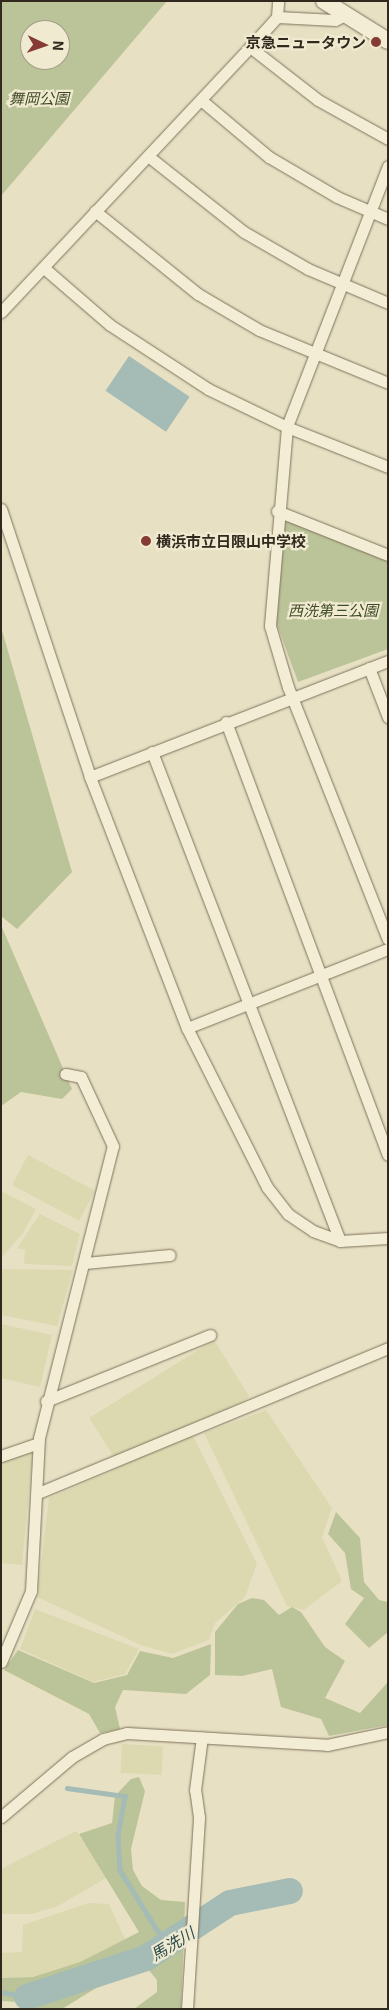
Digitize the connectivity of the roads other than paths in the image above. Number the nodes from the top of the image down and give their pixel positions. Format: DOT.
graph roads {
  1 [pos="278,1"];
  2 [pos="324,1"];
  3 [pos="345,15"];
  4 [pos="276,17"];
  5 [pos="388,41"];
  6 [pos="250,47"];
  7 [pos="201,100"];
  8 [pos="388,139"];
  9 [pos="148,156"];
  10 [pos="388,166"];
  11 [pos="95,211"];
  12 [pos="370,212"];
  13 [pos="388,219"];
  14 [pos="44,268"];
  15 [pos="344,286"];
  16 [pos="388,302"];
  17 [pos="1,312"];
  18 [pos="316,354"];
  19 [pos="388,383"];
  20 [pos="287,427"];
  21 [pos="388,467"];
  22 [pos="1,508"];
  23 [pos="277,511"];
  24 [pos="388,555"];
  25 [pos="388,661"];
  26 [pos="369,668"];
  27 [pos="292,696"];
  28 [pos="388,717"];
  29 [pos="226,722"];
  30 [pos="152,752"];
  31 [pos="90,777"];
  32 [pos="388,939"];
  33 [pos="388,950"];
  34 [pos="319,976"];
  35 [pos="250,1004"];
  36 [pos="187,1028"];
  37 [pos="65,1074"];
  38 [pos="388,1155"];
  39 [pos="388,1238"];
  40 [pos="340,1241"];
  41 [pos="170,1254"];
  42 [pos="85,1263"];
  43 [pos="210,1335"];
  44 [pos="388,1348"];
  45 [pos="46,1401"];
  46 [pos="38,1443"];
  47 [pos="1,1456"];
  48 [pos="38,1493"];
  49 [pos="1,1662"];
  50 [pos="388,1732"];
  51 [pos="202,1737"];
  52 [pos="1,1818"];
  53 [pos="187,2009"];
  1 -- 4 [label="street"];
  2 -- 3 [label="street"];
  3 -- 4 [label="street"];
  3 -- 5 [label="street"];
  4 -- 6 [label="street"];
  6 -- 7 [label="street"];
  6 -- 8 [label="street"];
  7 -- 9 [label="street"];
  7 -- 12 [label="street"];
  9 -- 11 [label="street"];
  9 -- 15 [label="street"];
  10 -- 12 [label="street"];
  11 -- 14 [label="street"];
  11 -- 18 [label="street"];
  12 -- 13 [label="street"];
  12 -- 15 [label="street"];
  14 -- 17 [label="street"];
  14 -- 20 [label="street"];
  15 -- 16 [label="street"];
  15 -- 18 [label="street"];
  18 -- 19 [label="street"];
  18 -- 20 [label="street"];
  20 -- 21 [label="street"];
  20 -- 23 [label="street"];
  22 -- 31 [label="street"];
  23 -- 24 [label="street"];
  23 -- 27 [label="street"];
  25 -- 26 [label="street"];
  26 -- 27 [label="street"];
  26 -- 28 [label="street"];
  27 -- 29 [label="street"];
  27 -- 32 [label="street"];
  29 -- 30 [label="street"];
  29 -- 34 [label="street"];
  30 -- 31 [label="street"];
  30 -- 35 [label="street"];
  31 -- 36 [label="street"];
  33 -- 34 [label="street"];
  34 -- 35 [label="street"];
  34 -- 38 [label="street"];
  35 -- 36 [label="street"];
  35 -- 40 [label="street"];
  36 -- 40 [label="street"];
  37 -- 42 [label="street"];
  39 -- 40 [label="street"];
  41 -- 42 [label="street"];
  42 -- 45 [label="street"];
  43 -- 45 [label="street"];
  44 -- 48 [label="street"];
  45 -- 46 [label="street"];
  46 -- 47 [label="street"];
  46 -- 48 [label="street"];
  48 -- 49 [label="street"];
  50 -- 51 [label="street"];
  51 -- 52 [label="street"];
  51 -- 53 [label="street"];
}
